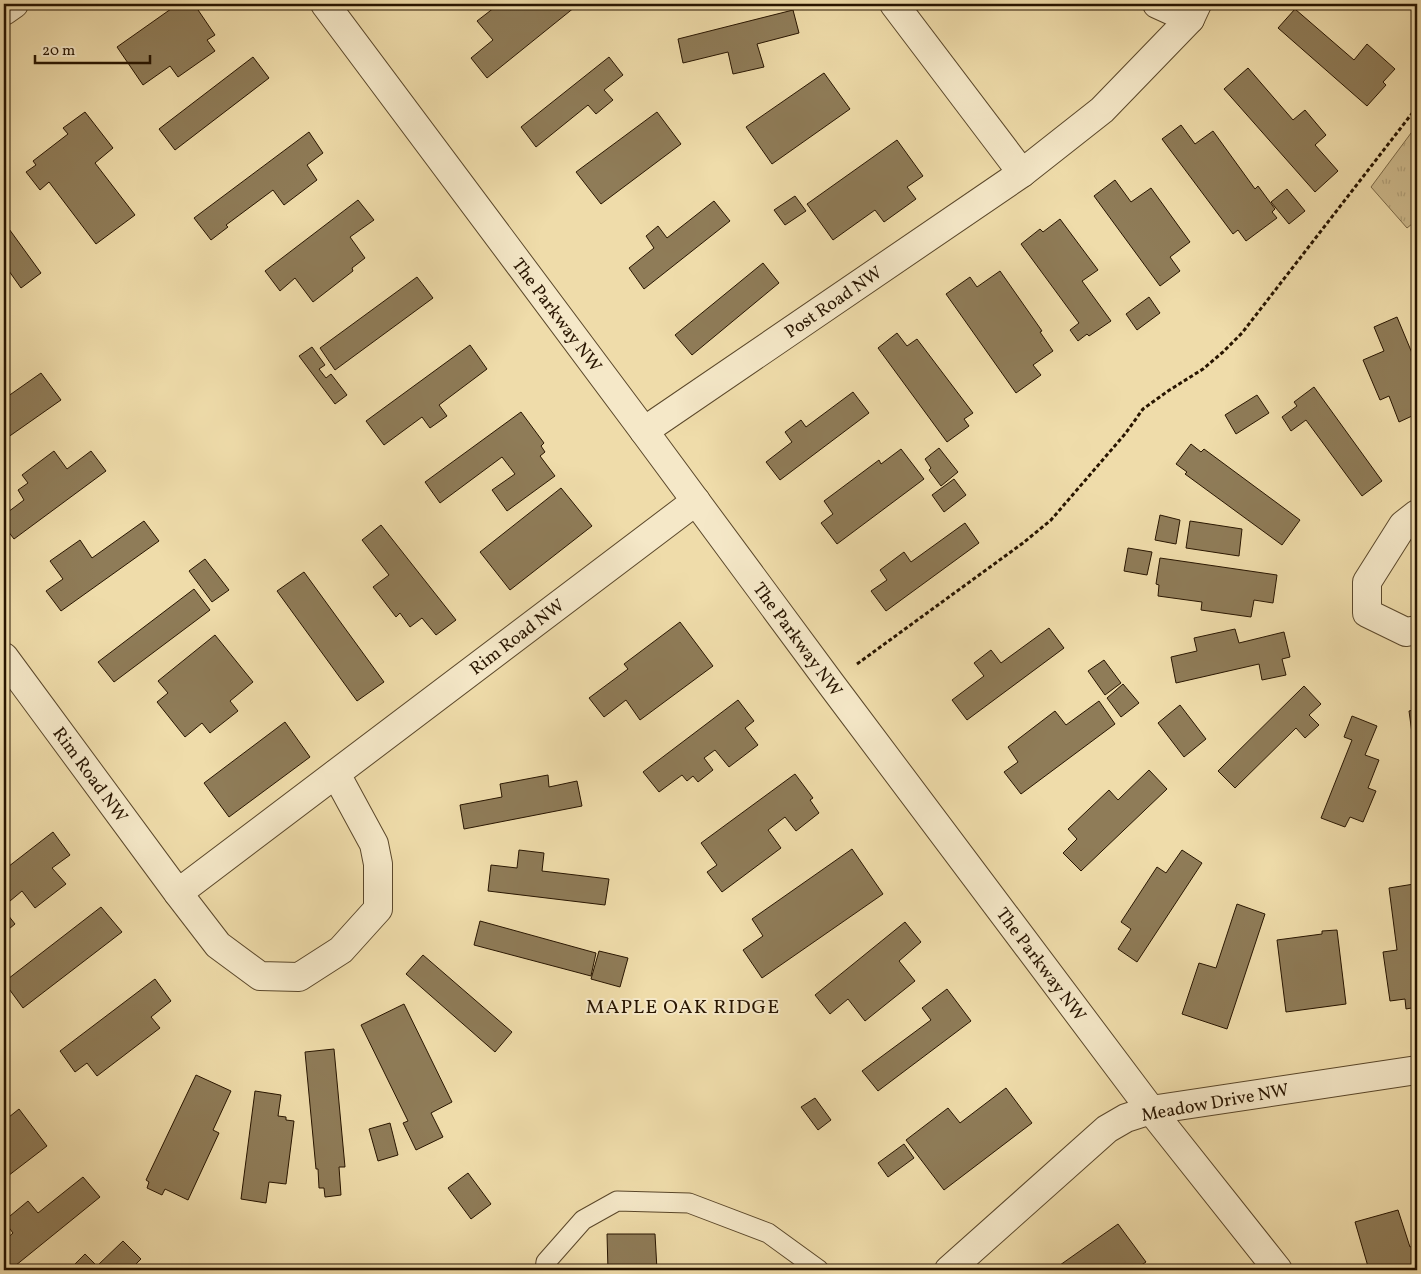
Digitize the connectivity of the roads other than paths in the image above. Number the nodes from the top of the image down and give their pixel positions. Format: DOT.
graph roads {
  1 [pos="14,4"];
  2 [pos="325,4"];
  3 [pos="894,4"];
  4 [pos="1158,4"];
  5 [pos="4,11"];
  6 [pos="1193,11"];
  7 [pos="1022,173"];
  8 [pos="644,431"];
  9 [pos="696,501"];
  10 [pos="1417,514"];
  11 [pos="1417,630"];
  12 [pos="4,657"];
  13 [pos="336,774"];
  14 [pos="178,893"];
  15 [pos="1417,1070"];
  16 [pos="1151,1110"];
  17 [pos="545,1270"];
  18 [pos="819,1270"];
  19 [pos="949,1270"];
  20 [pos="1278,1270"];
  1 -- 5 [label="street"];
  2 -- 8 [label="street, The Parkway NW"];
  3 -- 7 [label="street"];
  4 -- 6 [label="street, Post Road NW"];
  6 -- 7 [label="street, Post Road NW"];
  7 -- 8 [label="street, Post Road NW"];
  8 -- 9 [label="street, The Parkway NW"];
  9 -- 13 [label="street, Rim Road NW"];
  9 -- 16 [label="street, The Parkway NW"];
  10 -- 11 [label="street"];
  12 -- 14 [label="street, Rim Road NW"];
  13 -- 14 [label="street, Rim Road NW"];
  13 -- 14 [label="street, Rim Road NW"];
  15 -- 16 [label="street, Meadow Drive NW"];
  16 -- 19 [label="street, Meadow Drive NW"];
  16 -- 20 [label="street, The Parkway NW"];
  17 -- 18 [label="lane"];
}
